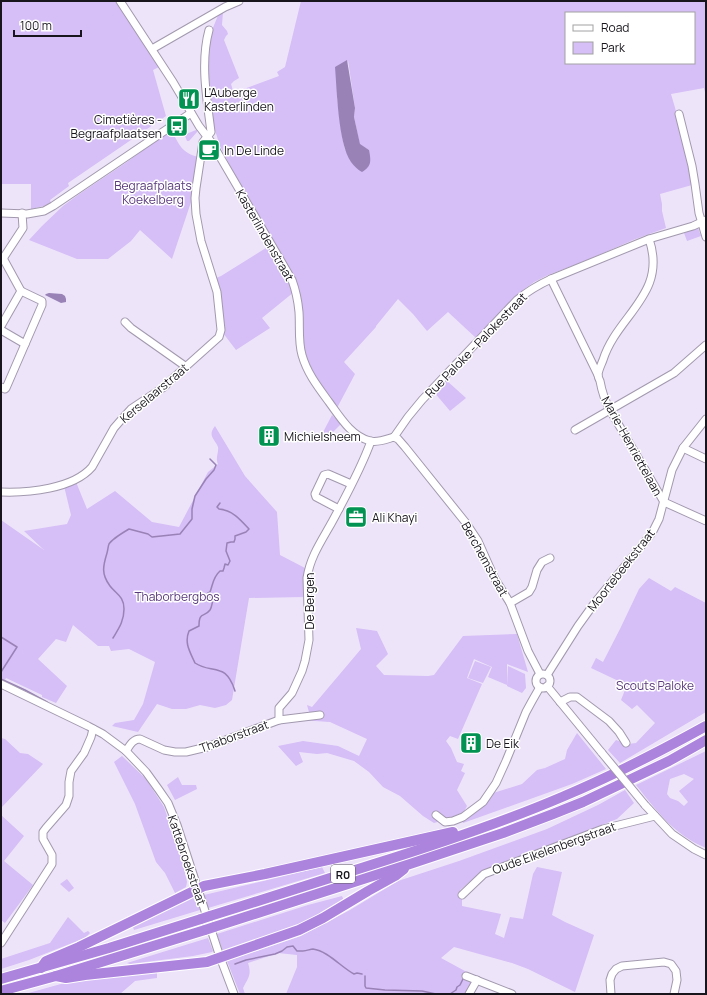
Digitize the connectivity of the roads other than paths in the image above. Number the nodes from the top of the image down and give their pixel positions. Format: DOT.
graph roads {
  1 [pos="120,1"];
  2 [pos="239,1"];
  3 [pos="225,4"];
  4 [pos="209,30"];
  5 [pos="152,49"];
  6 [pos="191,113"];
  7 [pos="679,114"];
  8 [pos="207,137"];
  9 [pos="1,213"];
  10 [pos="22,214"];
  11 [pos="704,221"];
  12 [pos="706,237"];
  13 [pos="649,239"];
  14 [pos="551,279"];
  15 [pos="21,291"];
  16 [pos="124,322"];
  17 [pos="1,326"];
  18 [pos="1,330"];
  19 [pos="25,344"];
  20 [pos="706,345"];
  21 [pos="185,366"];
  22 [pos="598,375"];
  23 [pos="1,388"];
  24 [pos="610,410"];
  25 [pos="706,419"];
  26 [pos="575,430"];
  27 [pos="394,437"];
  28 [pos="372,441"];
  29 [pos="683,448"];
  30 [pos="706,459"];
  31 [pos="351,484"];
  32 [pos="1,492"];
  33 [pos="664,502"];
  34 [pos="339,509"];
  35 [pos="706,521"];
  36 [pos="550,558"];
  37 [pos="510,603"];
  38 [pos="544,675"];
  39 [pos="1,684"];
  40 [pos="544,686"];
  41 [pos="560,702"];
  42 [pos="320,715"];
  43 [pos="279,720"];
  44 [pos="706,726"];
  45 [pos="93,729"];
  46 [pos="706,740"];
  47 [pos="626,743"];
  48 [pos="126,751"];
  49 [pos="436,815"];
  50 [pos="655,816"];
  51 [pos="475,831"];
  52 [pos="706,855"];
  53 [pos="410,864"];
  54 [pos="197,889"];
  55 [pos="462,895"];
  56 [pos="1,943"];
  57 [pos="220,957"];
  58 [pos="41,968"];
  59 [pos="56,976"];
  60 [pos="466,976"];
  61 [pos="1,979"];
  62 [pos="477,980"];
  63 [pos="1,991"];
  64 [pos="234,994"];
  65 [pos="470,994"];
  66 [pos="512,994"];
  67 [pos="611,994"];
  68 [pos="674,994"];
  1 -- 5 [label="street, Kasterlindenstraat"];
  2 -- 3 [label="street"];
  3 -- 5 [label="street"];
  4 -- 8 [label="street, Kerselaarstraat"];
  5 -- 6 [label="street, Kasterlindenstraat"];
  6 -- 8 [label="street, Kasterlindenstraat"];
  6 -- 10 [label="street"];
  7 -- 11 [label="street"];
  8 -- 21 [label="street, Kerselaarstraat"];
  8 -- 28 [label="street, Kasterlindenstraat"];
  9 -- 10 [label="street"];
  10 -- 15 [label="street"];
  11 -- 12 [label="street"];
  11 -- 13 [label="street, Rue Paloke - Palokestraat"];
  13 -- 14 [label="street, Rue Paloke - Palokestraat"];
  13 -- 22 [label="street"];
  14 -- 22 [label="street, Marie-Henriettelaan"];
  14 -- 27 [label="street, Rue Paloke - Palokestraat"];
  15 -- 17 [label="street"];
  15 -- 19 [label="street"];
  16 -- 21 [label="street"];
  18 -- 19 [label="street"];
  19 -- 23 [label="street"];
  20 -- 24 [label="street"];
  21 -- 32 [label="street, Kerselaarstraat"];
  22 -- 24 [label="street, Marie-Henriettelaan"];
  24 -- 26 [label="street"];
  24 -- 33 [label="street, Marie-Henriettelaan"];
  25 -- 29 [label="street, Moortebeekstraat"];
  27 -- 28 [label="street"];
  27 -- 37 [label="street, Berchemstraat"];
  28 -- 31 [label="street, De Bergen"];
  29 -- 30 [label="street"];
  29 -- 33 [label="street, Moortebeekstraat"];
  31 -- 34 [label="street, De Bergen"];
  31 -- 34 [label="street"];
  33 -- 35 [label="street, Marie-Henriettelaan"];
  33 -- 38 [label="street, Moortebeekstraat"];
  34 -- 43 [label="street, De Bergen"];
  36 -- 37 [label="street"];
  37 -- 38 [label="street, Berchemstraat"];
  38 -- 40 [label="street"];
  38 -- 40 [label="street, Berchemstraat"];
  39 -- 45 [label="street, Kattebroekstraat"];
  40 -- 41 [label="street"];
  40 -- 49 [label="street"];
  41 -- 47 [label="street"];
  41 -- 50 [label="street, bridge"];
  42 -- 43 [label="street"];
  43 -- 48 [label="street, Thaborstraat"];
  44 -- 51 [label="highway, R0"];
  45 -- 48 [label="street, Kattebroekstraat"];
  45 -- 56 [label="street"];
  46 -- 53 [label="highway, R0"];
  48 -- 54 [label="street, Kattebroekstraat"];
  50 -- 52 [label="street"];
  50 -- 55 [label="street, Oude Eikelenbergstraat"];
  51 -- 54 [label="highway"];
  51 -- 58 [label="highway, R0"];
  53 -- 57 [label="highway"];
  53 -- 59 [label="highway, R0"];
  54 -- 57 [label="street, Kattebroekstraat"];
  54 -- 58 [label="highway"];
  57 -- 59 [label="highway"];
  57 -- 64 [label="street, Kattebroekstraat"];
  58 -- 61 [label="highway, R0"];
  59 -- 63 [label="highway, R0"];
  60 -- 62 [label="street"];
  62 -- 65 [label="street"];
  62 -- 66 [label="street"];
  67 -- 68 [label="street"];
}
